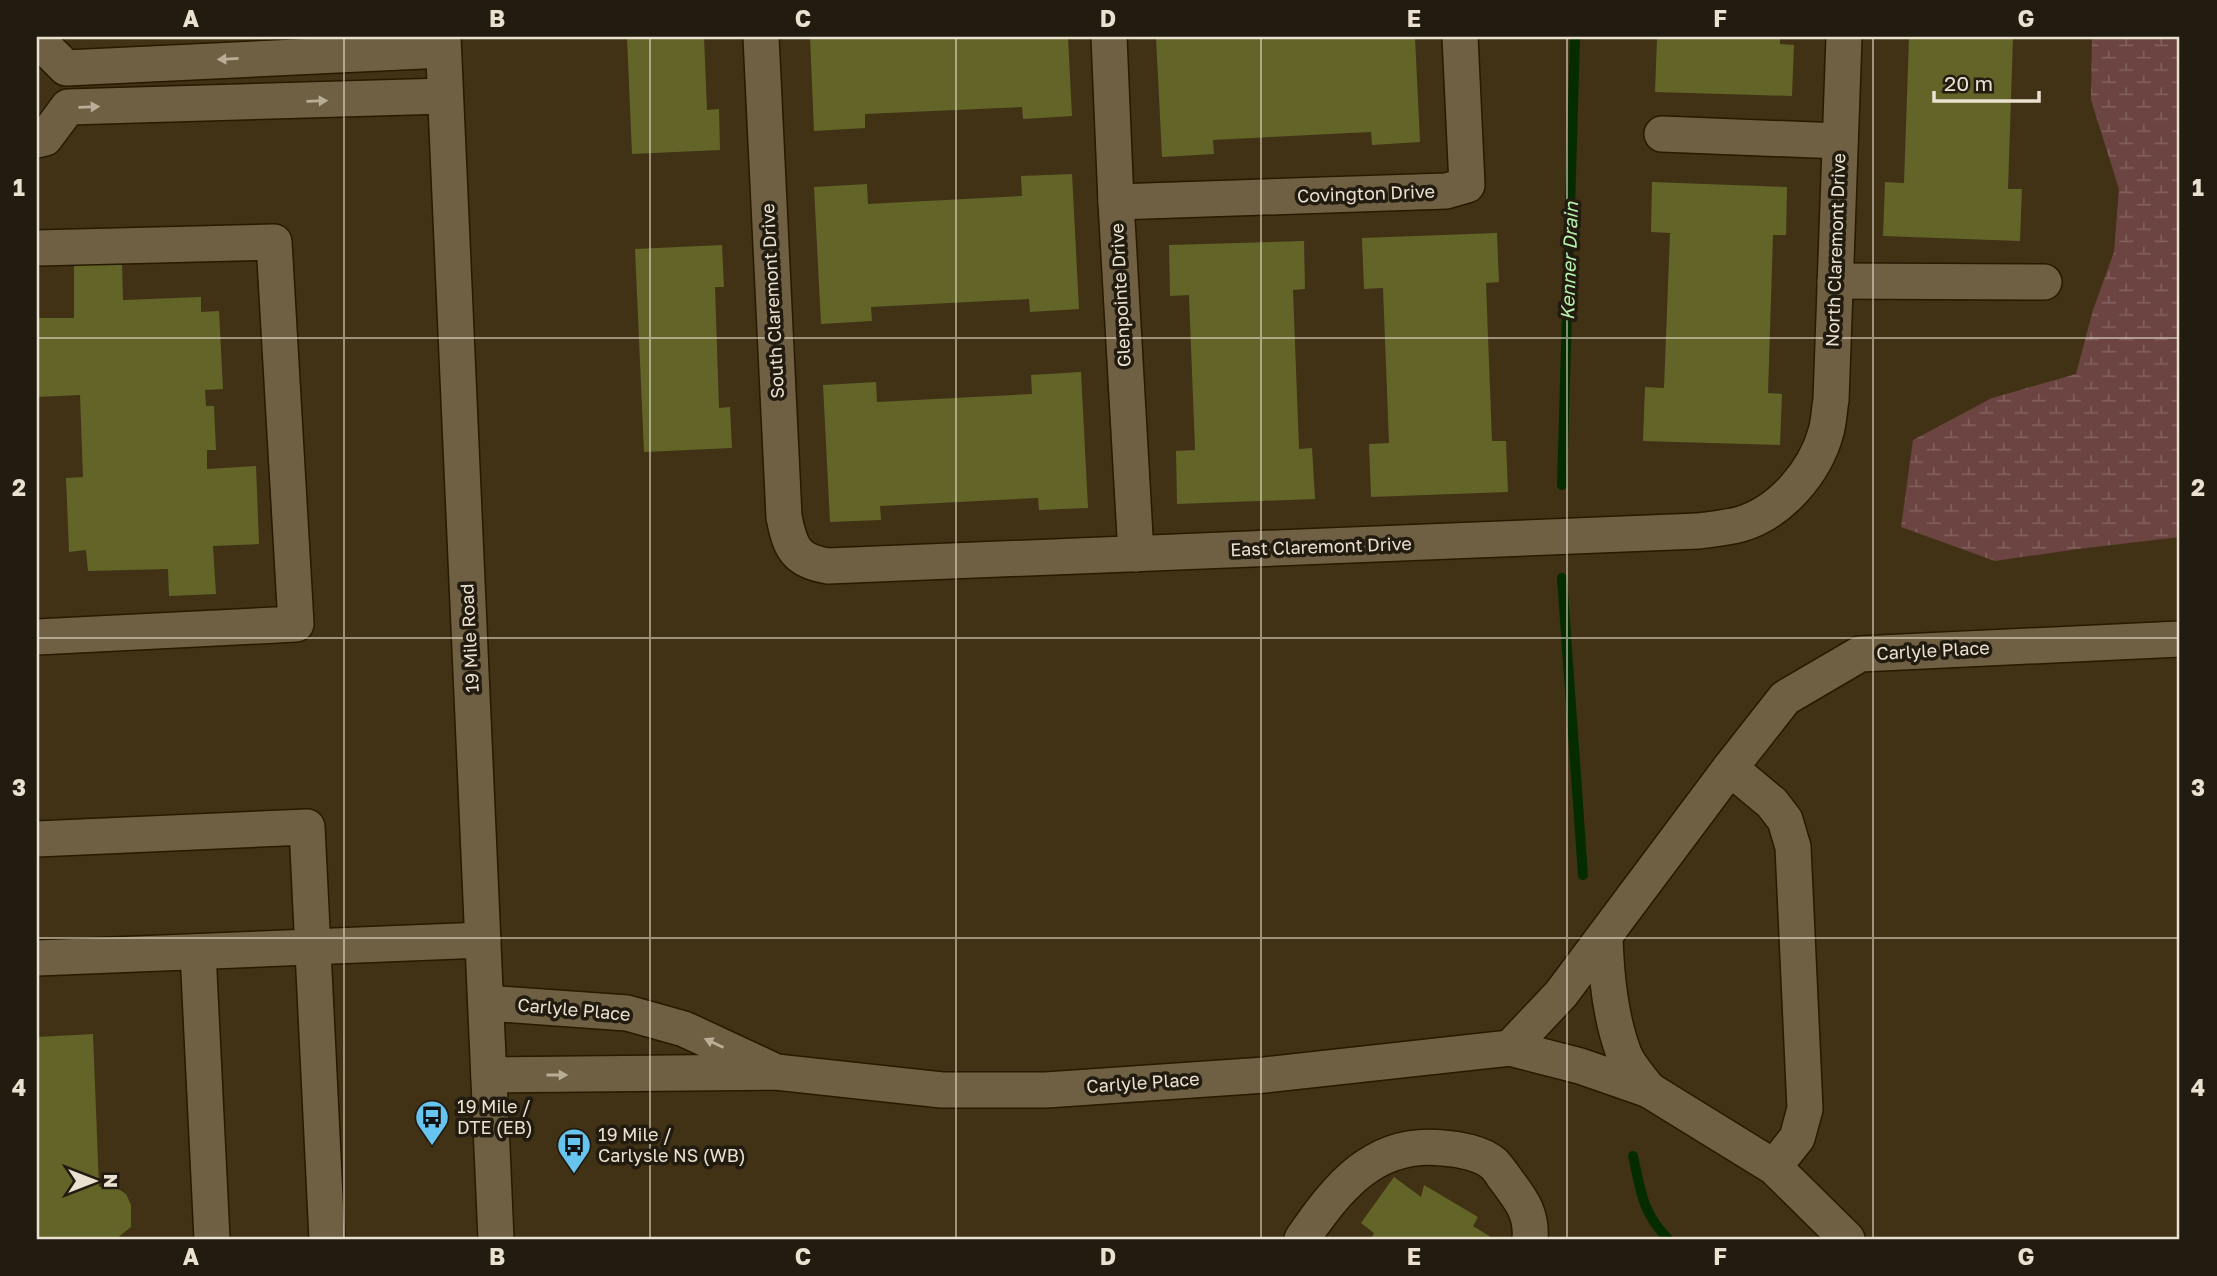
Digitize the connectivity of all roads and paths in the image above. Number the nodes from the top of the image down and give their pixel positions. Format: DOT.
graph roads {
  1 [pos="761,37"];
  2 [pos="1109,37"];
  3 [pos="1460,37"];
  4 [pos="1844,37"];
  5 [pos="37,39"];
  6 [pos="443,43"];
  7 [pos="445,96"];
  8 [pos="1661,134"];
  9 [pos="37,140"];
  10 [pos="1840,141"];
  11 [pos="1116,202"];
  12 [pos="37,248"];
  13 [pos="1836,281"];
  14 [pos="2044,282"];
  15 [pos="1814,461"];
  16 [pos="1136,554"];
  17 [pos="804,558"];
  18 [pos="37,637"];
  19 [pos="2180,639"];
  20 [pos="1730,768"];
  21 [pos="37,839"];
  22 [pos="1605,936"];
  23 [pos="483,940"];
  24 [pos="314,948"];
  25 [pos="198,953"];
  26 [pos="37,958"];
  27 [pos="486,1003"];
  28 [pos="1510,1048"];
  29 [pos="776,1072"];
  30 [pos="489,1075"];
  31 [pos="1649,1090"];
  32 [pos="1774,1167"];
  33 [pos="212,1239"];
  34 [pos="327,1239"];
  35 [pos="496,1239"];
  36 [pos="1303,1239"];
  37 [pos="1530,1239"];
  38 [pos="1847,1239"];
  1 -- 17 [label="street, South Claremont Drive"];
  2 -- 11 [label="street, Glenpointe Drive"];
  3 -- 11 [label="street, Covington Drive"];
  4 -- 10 [label="street, North Claremont Drive"];
  6 -- 5 [label="street, one-way"];
  6 -- 7 [label="street, 19 Mile Road"];
  9 -- 7 [label="street, one-way"];
  7 -- 23 [label="street, 19 Mile Road"];
  8 -- 10 [label="street"];
  10 -- 13 [label="street, North Claremont Drive"];
  11 -- 16 [label="street, Glenpointe Drive"];
  12 -- 18 [label="street"];
  13 -- 14 [label="street"];
  13 -- 15 [label="street, North Claremont Drive"];
  15 -- 16 [label="street, East Claremont Drive"];
  16 -- 17 [label="street, East Claremont Drive"];
  19 -- 20 [label="street, Carlyle Place"];
  20 -- 22 [label="street, Carlyle Place"];
  20 -- 32 [label="street"];
  21 -- 24 [label="street"];
  22 -- 28 [label="street, Carlyle Place"];
  22 -- 31 [label="street, Carlyle Place"];
  23 -- 24 [label="street"];
  23 -- 27 [label="street, 19 Mile Road"];
  24 -- 25 [label="street"];
  24 -- 34 [label="street"];
  25 -- 26 [label="street"];
  25 -- 33 [label="street"];
  29 -- 27 [label="street, Carlyle Place, one-way"];
  27 -- 30 [label="street, 19 Mile Road"];
  28 -- 29 [label="street, Carlyle Place"];
  28 -- 31 [label="street, Carlyle Place"];
  30 -- 29 [label="street, Carlyle Place, one-way"];
  30 -- 35 [label="street, 19 Mile Road"];
  31 -- 32 [label="street, Carlyle Place"];
  32 -- 38 [label="street, Carlyle Place"];
  36 -- 37 [label="street"];
}
